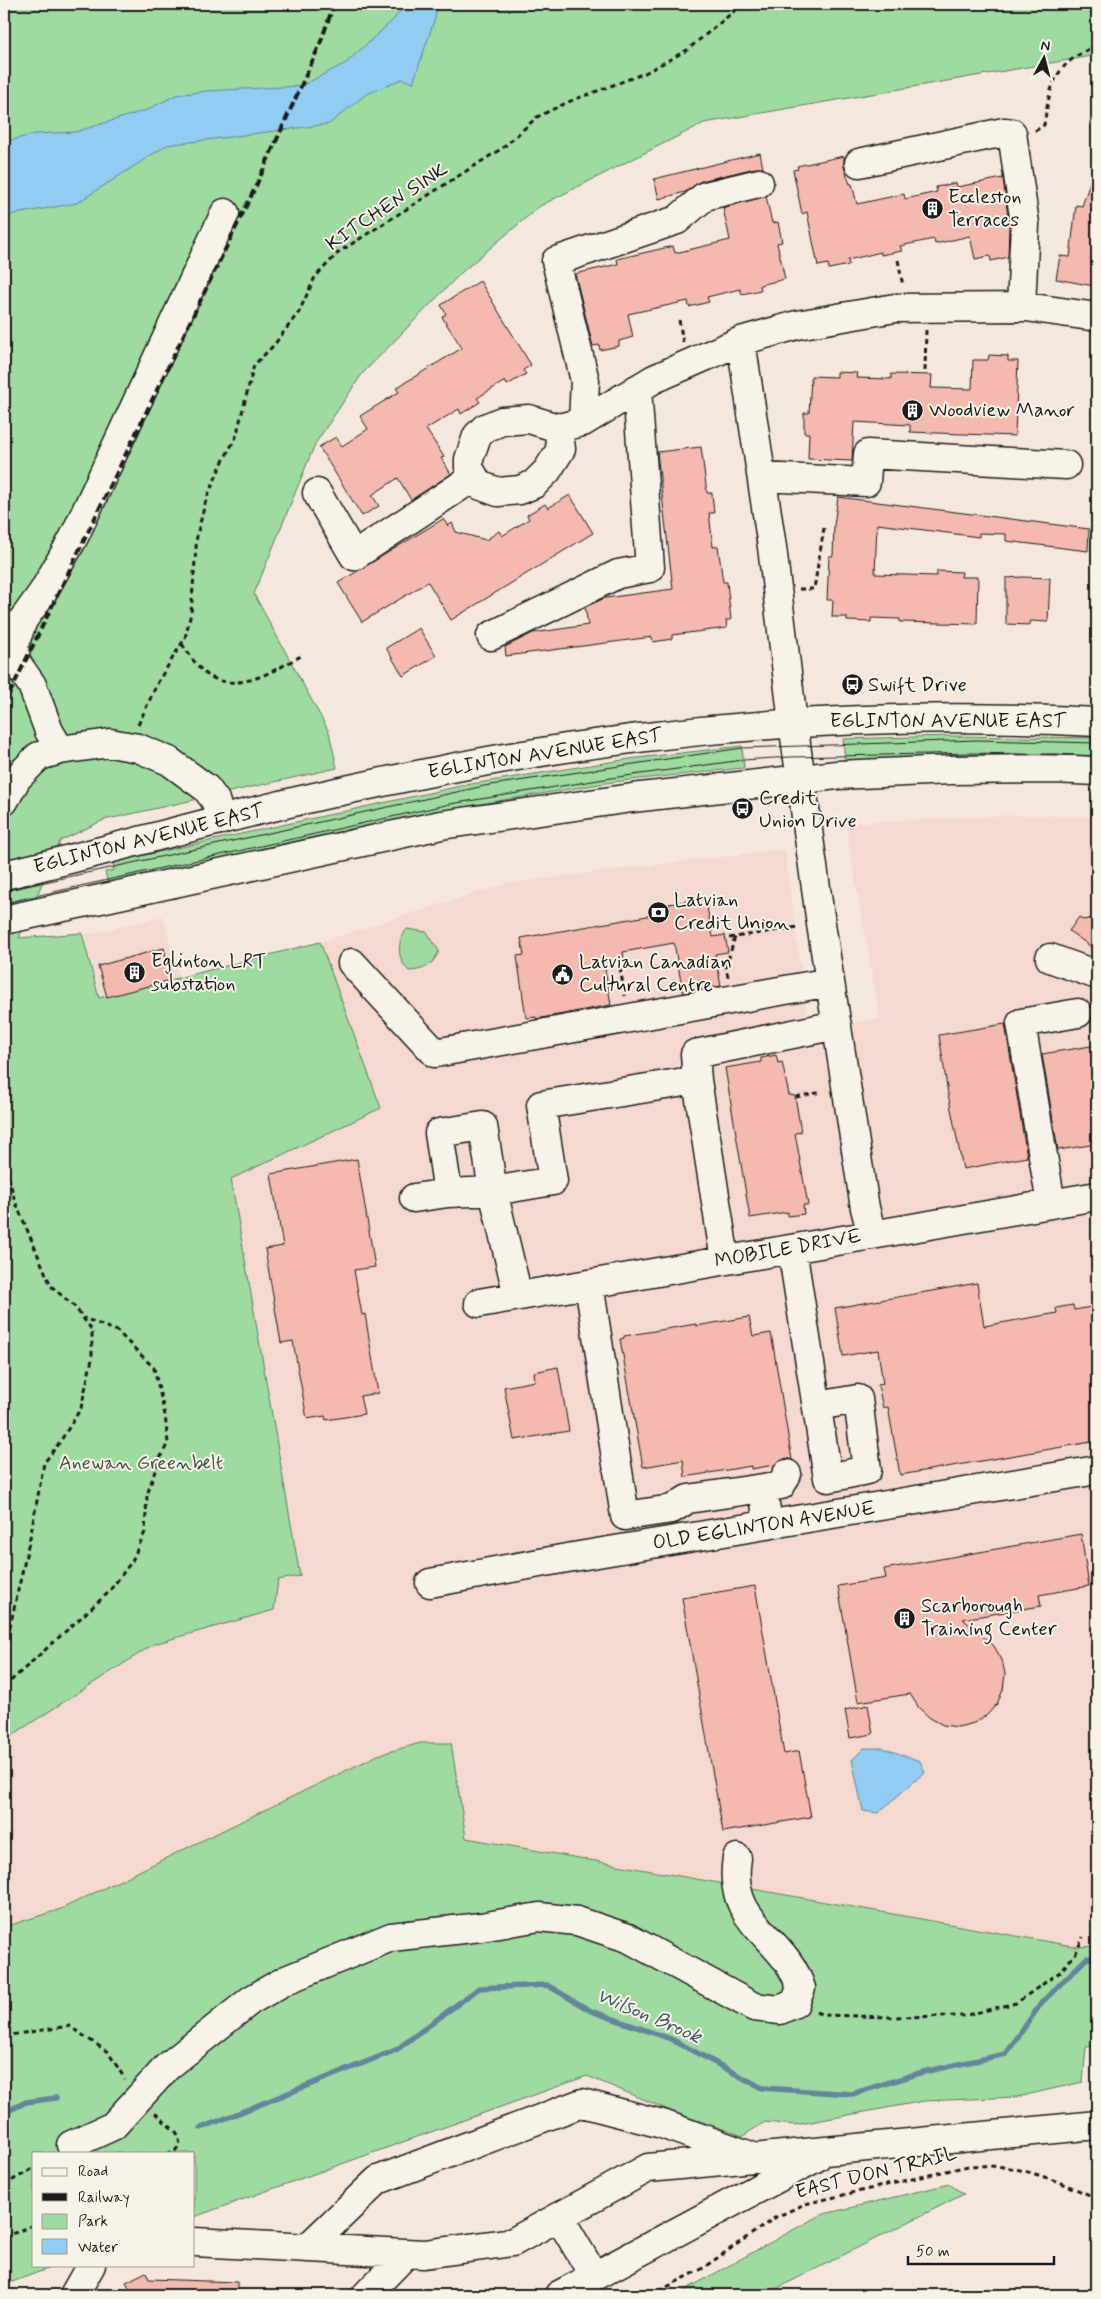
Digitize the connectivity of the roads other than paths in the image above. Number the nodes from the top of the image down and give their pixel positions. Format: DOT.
graph roads {
  1 [pos="859,163"];
  2 [pos="759,183"];
  3 [pos="226,213"];
  4 [pos="1021,307"];
  5 [pos="1097,317"];
  6 [pos="741,341"];
  7 [pos="637,389"];
  8 [pos="570,425"];
  9 [pos="1066,465"];
  10 [pos="474,477"];
  11 [pos="762,477"];
  12 [pos="317,493"];
  13 [pos="491,636"];
  14 [pos="1097,722"];
  15 [pos="793,723"];
  16 [pos="60,750"];
  17 [pos="1097,771"];
  18 [pos="801,779"];
  19 [pos="4,801"];
  20 [pos="221,820"];
  21 [pos="4,875"];
  22 [pos="16,917"];
  23 [pos="1050,958"];
  24 [pos="352,964"];
  25 [pos="1097,975"];
  26 [pos="830,982"];
  27 [pos="1078,1013"];
  28 [pos="836,1025"];
  29 [pos="697,1080"];
  30 [pos="494,1190"];
  31 [pos="448,1192"];
  32 [pos="1097,1196"];
  33 [pos="414,1198"];
  34 [pos="1051,1204"];
  35 [pos="872,1235"];
  36 [pos="792,1249"];
  37 [pos="725,1260"];
  38 [pos="589,1284"];
  39 [pos="518,1296"];
  40 [pos="479,1303"];
  41 [pos="817,1406"];
  42 [pos="1097,1470"];
  43 [pos="787,1474"];
  44 [pos="763,1488"];
  45 [pos="768,1525"];
  46 [pos="430,1584"];
  47 [pos="737,1858"];
  48 [pos="1097,2125"];
  49 [pos="71,2145"];
  50 [pos="828,2151"];
  51 [pos="756,2158"];
  52 [pos="559,2217"];
  53 [pos="195,2242"];
  54 [pos="307,2248"];
  55 [pos="406,2254"];
  56 [pos="90,2266"];
  57 [pos="594,2276"];
  58 [pos="74,2295"];
  59 [pos="366,2295"];
  60 [pos="558,2295"];
  1 -- 4 [label="street"];
  2 -- 8 [label="street"];
  3 -- 16 [label="street"];
  4 -- 5 [label="street"];
  4 -- 6 [label="street"];
  6 -- 7 [label="street"];
  6 -- 11 [label="street"];
  7 -- 8 [label="street"];
  7 -- 13 [label="street"];
  8 -- 10 [label="street"];
  8 -- 10 [label="street"];
  9 -- 11 [label="street"];
  10 -- 12 [label="street"];
  11 -- 15 [label="street"];
  14 -- 15 [label="street, EGLINTON AVENUE EAST"];
  15 -- 18 [label="street"];
  15 -- 20 [label="street, EGLINTON AVENUE EAST"];
  16 -- 19 [label="street"];
  16 -- 20 [label="street"];
  17 -- 18 [label="street"];
  18 -- 22 [label="street"];
  18 -- 26 [label="street"];
  20 -- 21 [label="street, EGLINTON AVENUE EAST"];
  23 -- 25 [label="street"];
  24 -- 26 [label="street"];
  26 -- 28 [label="street"];
  27 -- 34 [label="street"];
  28 -- 29 [label="street"];
  28 -- 35 [label="street"];
  29 -- 30 [label="street"];
  29 -- 37 [label="street"];
  30 -- 31 [label="street"];
  30 -- 31 [label="street"];
  30 -- 39 [label="street"];
  31 -- 33 [label="street"];
  32 -- 34 [label="street, MOBILE DRIVE"];
  34 -- 35 [label="street, MOBILE DRIVE"];
  35 -- 36 [label="street, MOBILE DRIVE"];
  36 -- 37 [label="street, MOBILE DRIVE"];
  36 -- 41 [label="street"];
  37 -- 38 [label="street, MOBILE DRIVE"];
  38 -- 39 [label="street, MOBILE DRIVE"];
  38 -- 44 [label="street"];
  39 -- 40 [label="street, MOBILE DRIVE"];
  42 -- 45 [label="street, OLD EGLINTON AVENUE"];
  43 -- 44 [label="street"];
  44 -- 45 [label="street"];
  45 -- 46 [label="street, OLD EGLINTON AVENUE"];
  47 -- 49 [label="street"];
  48 -- 50 [label="street"];
  50 -- 51 [label="street"];
  50 -- 57 [label="street"];
  51 -- 52 [label="street"];
  51 -- 54 [label="street"];
  52 -- 55 [label="street"];
  52 -- 57 [label="street"];
  53 -- 54 [label="street"];
  54 -- 55 [label="street"];
  55 -- 59 [label="street"];
  56 -- 58 [label="street"];
  57 -- 60 [label="street"];
}
